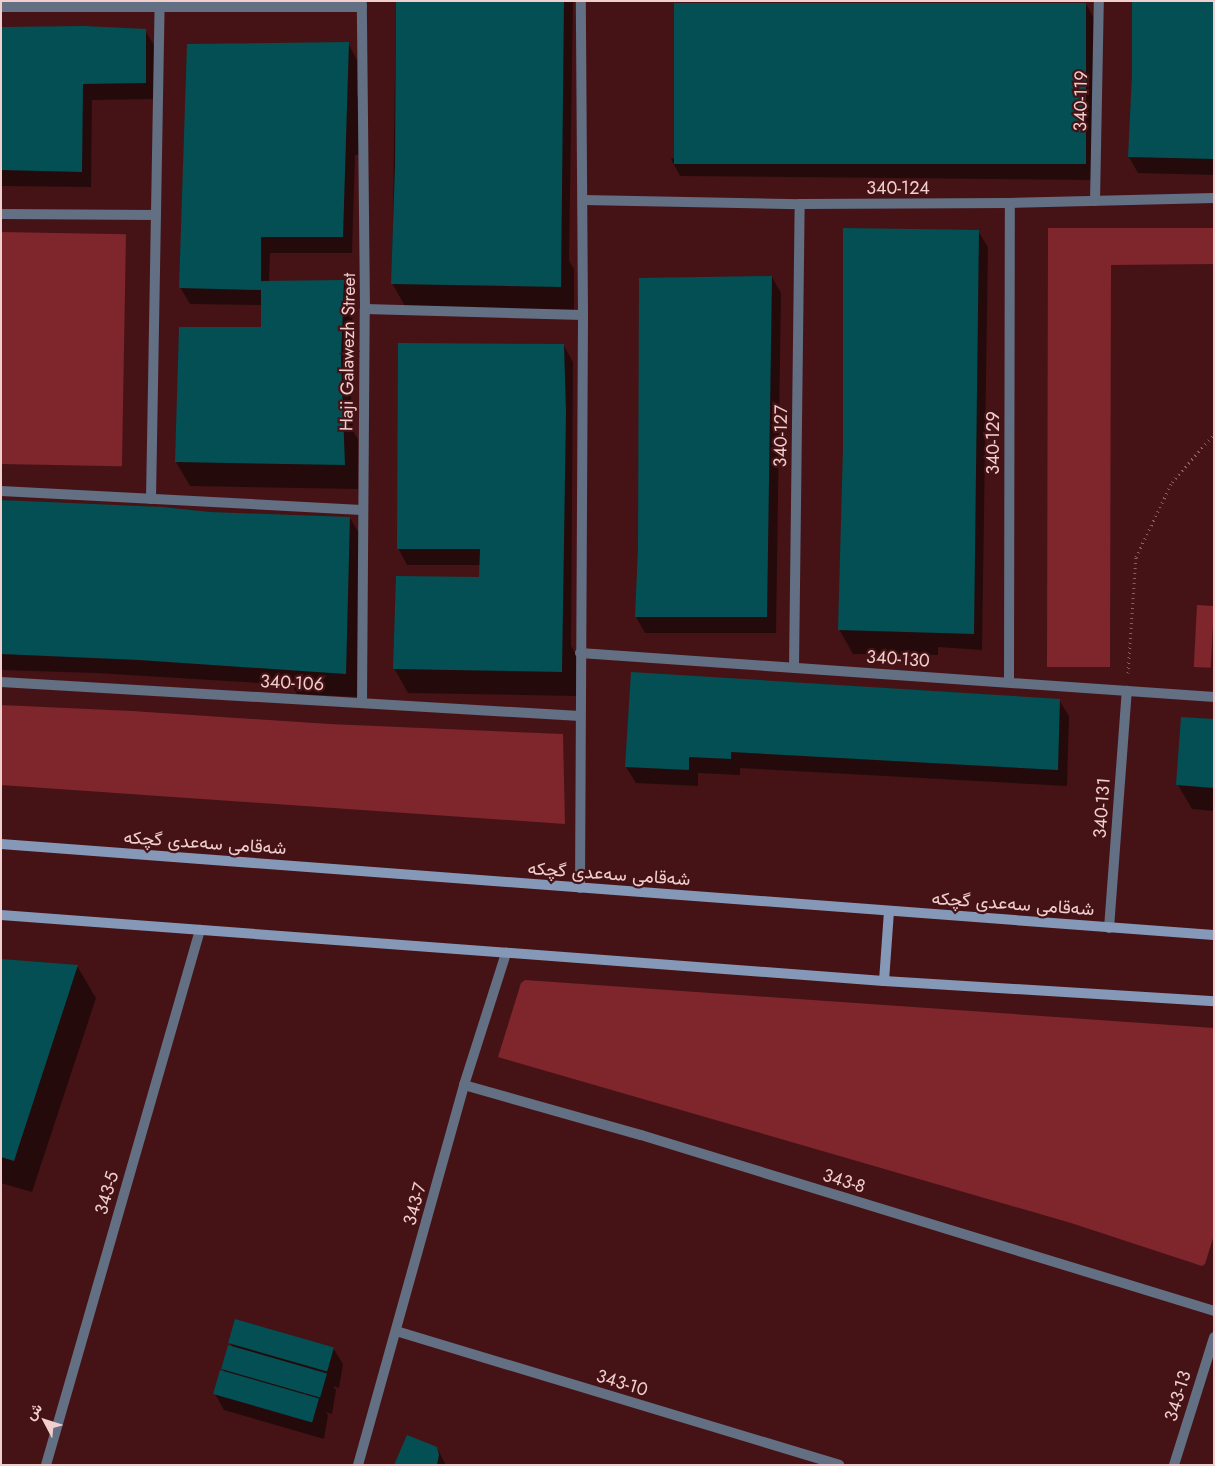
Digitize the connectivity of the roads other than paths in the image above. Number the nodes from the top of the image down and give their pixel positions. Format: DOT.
graph roads {
  1 [pos="581,1"];
  2 [pos="1099,1"];
  3 [pos="362,4"];
  4 [pos="1,7"];
  5 [pos="160,7"];
  6 [pos="1214,198"];
  7 [pos="582,200"];
  8 [pos="1095,201"];
  9 [pos="1010,203"];
  10 [pos="800,204"];
  11 [pos="1,214"];
  12 [pos="156,216"];
  13 [pos="365,309"];
  14 [pos="583,316"];
  15 [pos="1,491"];
  16 [pos="151,499"];
  17 [pos="362,510"];
  18 [pos="580,653"];
  19 [pos="794,668"];
  20 [pos="1,682"];
  21 [pos="1009,682"];
  22 [pos="1127,691"];
  23 [pos="1214,697"];
  24 [pos="362,703"];
  25 [pos="580,716"];
  26 [pos="1,844"];
  27 [pos="580,888"];
  28 [pos="889,912"];
  29 [pos="1,915"];
  30 [pos="1109,928"];
  31 [pos="200,930"];
  32 [pos="1214,935"];
  33 [pos="506,953"];
  34 [pos="884,981"];
  35 [pos="1214,1001"];
  36 [pos="464,1085"];
  37 [pos="1214,1311"];
  38 [pos="396,1331"];
  39 [pos="1214,1337"];
  40 [pos="46,1465"];
  41 [pos="358,1465"];
  42 [pos="839,1465"];
  43 [pos="1174,1465"];
  1 -- 7 [label="street"];
  2 -- 8 [label="street, 340-119"];
  3 -- 5 [label="street"];
  3 -- 13 [label="street, Haji Galawezh Street"];
  4 -- 5 [label="street"];
  5 -- 12 [label="street"];
  6 -- 8 [label="street, 340-124"];
  7 -- 10 [label="street, 340-124"];
  7 -- 14 [label="street"];
  8 -- 9 [label="street, 340-124"];
  9 -- 10 [label="street, 340-124"];
  9 -- 21 [label="street, 340-129"];
  10 -- 19 [label="street, 340-127"];
  11 -- 12 [label="street"];
  12 -- 16 [label="street"];
  13 -- 14 [label="street"];
  13 -- 17 [label="street, Haji Galawezh Street"];
  14 -- 18 [label="street"];
  15 -- 16 [label="street"];
  16 -- 17 [label="street"];
  17 -- 24 [label="street, Haji Galawezh Street"];
  18 -- 19 [label="street, 340-130"];
  18 -- 25 [label="street"];
  19 -- 21 [label="street, 340-130"];
  20 -- 24 [label="street, 340-106"];
  21 -- 22 [label="street, 340-130"];
  22 -- 23 [label="street, 340-130"];
  22 -- 30 [label="street, 340-131"];
  24 -- 25 [label="street, 340-106"];
  25 -- 27 [label="street"];
  26 -- 27 [label="main road, شەقامی سەعدی گچکە"];
  27 -- 28 [label="main road, شەقامی سەعدی گچکە"];
  28 -- 30 [label="main road, شەقامی سەعدی گچکە"];
  28 -- 34 [label="main road"];
  29 -- 31 [label="main road"];
  30 -- 32 [label="main road, شەقامی سەعدی گچکە"];
  31 -- 33 [label="main road"];
  31 -- 40 [label="street, 343-5"];
  33 -- 34 [label="main road"];
  33 -- 36 [label="street, 343-7"];
  34 -- 35 [label="main road"];
  36 -- 37 [label="street, 343-8"];
  36 -- 38 [label="street, 343-7"];
  38 -- 41 [label="street, 343-7"];
  38 -- 42 [label="street, 343-10"];
  39 -- 43 [label="street, 343-13"];
}
